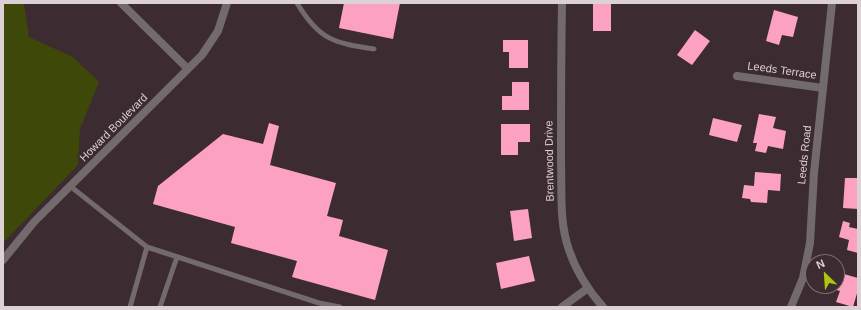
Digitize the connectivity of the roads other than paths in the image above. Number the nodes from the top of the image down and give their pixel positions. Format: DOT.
graph roads {
  1 [pos="121,3"];
  2 [pos="227,3"];
  3 [pos="297,3"];
  4 [pos="562,3"];
  5 [pos="832,3"];
  6 [pos="374,49"];
  7 [pos="188,69"];
  8 [pos="737,76"];
  9 [pos="823,88"];
  10 [pos="70,186"];
  11 [pos="147,247"];
  12 [pos="177,257"];
  13 [pos="3,260"];
  14 [pos="588,288"];
  15 [pos="330,306"];
  16 [pos="130,307"];
  17 [pos="160,307"];
  18 [pos="340,307"];
  19 [pos="562,307"];
  20 [pos="603,307"];
  21 [pos="791,307"];
  1 -- 7 [label="street"];
  2 -- 7 [label="street, Howard Boulevard"];
  3 -- 6 [label="lane"];
  4 -- 14 [label="street, Brentwood Drive"];
  5 -- 9 [label="street, Leeds Road"];
  7 -- 10 [label="street, Howard Boulevard"];
  8 -- 9 [label="street, Leeds Terrace"];
  9 -- 21 [label="street, Leeds Road"];
  10 -- 11 [label="lane"];
  10 -- 13 [label="street, Howard Boulevard"];
  11 -- 12 [label="lane"];
  11 -- 16 [label="lane"];
  12 -- 15 [label="lane"];
  12 -- 17 [label="lane"];
  14 -- 19 [label="street"];
  14 -- 20 [label="street, Brentwood Drive"];
  15 -- 18 [label="lane"];
}
